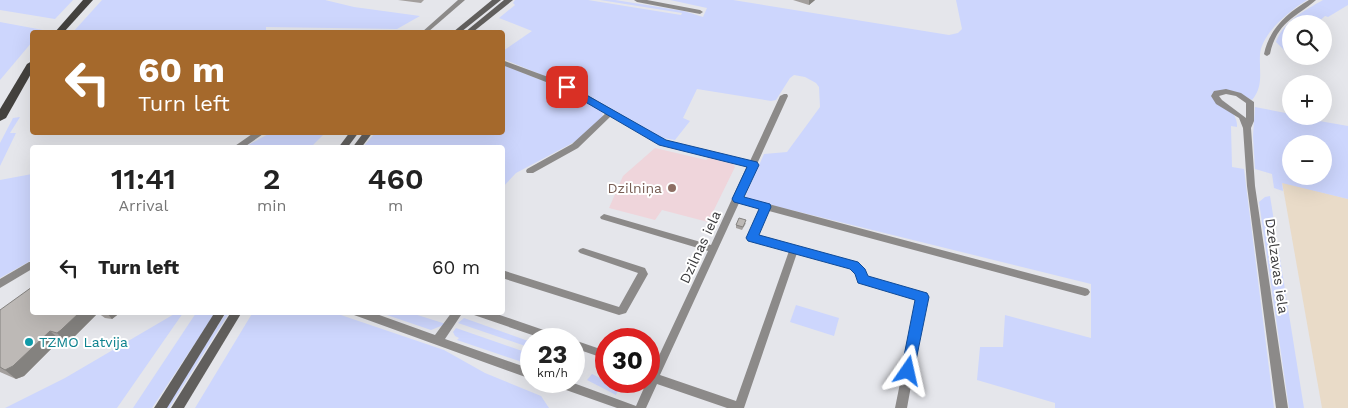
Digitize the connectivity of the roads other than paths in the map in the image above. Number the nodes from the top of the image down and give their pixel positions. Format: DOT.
graph roads {
  1 [pos="88,0"];
  2 [pos="462,0"];
  3 [pos="497,0"];
  4 [pos="508,0"];
  5 [pos="637,0"];
  6 [pos="1314,0"];
  7 [pos="700,12"];
  8 [pos="61,30"];
  9 [pos="427,30"];
  10 [pos="460,30"];
  11 [pos="471,30"];
  12 [pos="1267,54"];
  13 [pos="505,63"];
  14 [pos="30,67"];
  15 [pos="784,96"];
  16 [pos="611,112"];
  17 [pos="0,118"];
  18 [pos="1247,128"];
  19 [pos="257,135"];
  20 [pos="353,135"];
  21 [pos="241,145"];
  22 [pos="344,145"];
  23 [pos="753,165"];
  24 [pos="530,171"];
  25 [pos="738,199"];
  26 [pos="766,207"];
  27 [pos="604,217"];
  28 [pos="794,249"];
  29 [pos="714,250"];
  30 [pos="583,251"];
  31 [pos="30,267"];
  32 [pos="505,275"];
  33 [pos="0,284"];
  34 [pos="1085,292"];
  35 [pos="219,315"];
  36 [pos="235,315"];
  37 [pos="367,315"];
  38 [pos="456,315"];
  39 [pos="487,315"];
  40 [pos="525,328"];
  41 [pos="438,340"];
  42 [pos="660,359"];
  43 [pos="520,370"];
  44 [pos="660,376"];
  45 [pos="585,392"];
  46 [pos="646,393"];
  47 [pos="160,408"];
  48 [pos="177,408"];
  49 [pos="631,408"];
  50 [pos="640,408"];
  51 [pos="901,408"];
  52 [pos="1282,408"];
  1 -- 8 [label="main road"];
  2 -- 9 [label="street"];
  3 -- 10 [label="main road"];
  4 -- 11 [label="main road"];
  5 -- 7 [label="street"];
  6 -- 12 [label="street"];
  13 -- 16 [label="street"];
  14 -- 17 [label="main road"];
  15 -- 23 [label="street, Dzilnas iela"];
  16 -- 23 [label="street"];
  16 -- 24 [label="street"];
  18 -- 18 [label="street, Dzelzavas iela"];
  18 -- 52 [label="street, Dzelzavas iela"];
  19 -- 21 [label="street"];
  20 -- 22 [label="main road"];
  23 -- 25 [label="street, Dzilnas iela"];
  25 -- 26 [label="street"];
  25 -- 29 [label="street, Dzilnas iela"];
  26 -- 28 [label="street"];
  26 -- 34 [label="street"];
  27 -- 29 [label="street"];
  28 -- 44 [label="street"];
  28 -- 51 [label="street"];
  29 -- 42 [label="street, Dzilnas iela"];
  30 -- 32 [label="street"];
  31 -- 33 [label="street"];
  35 -- 47 [label="main road"];
  36 -- 48 [label="main road"];
  37 -- 41 [label="street"];
  38 -- 41 [label="street"];
  39 -- 40 [label="street"];
  41 -- 43 [label="street"];
  45 -- 49 [label="street"];
  46 -- 50 [label="street, Dzilnas iela"];
}
